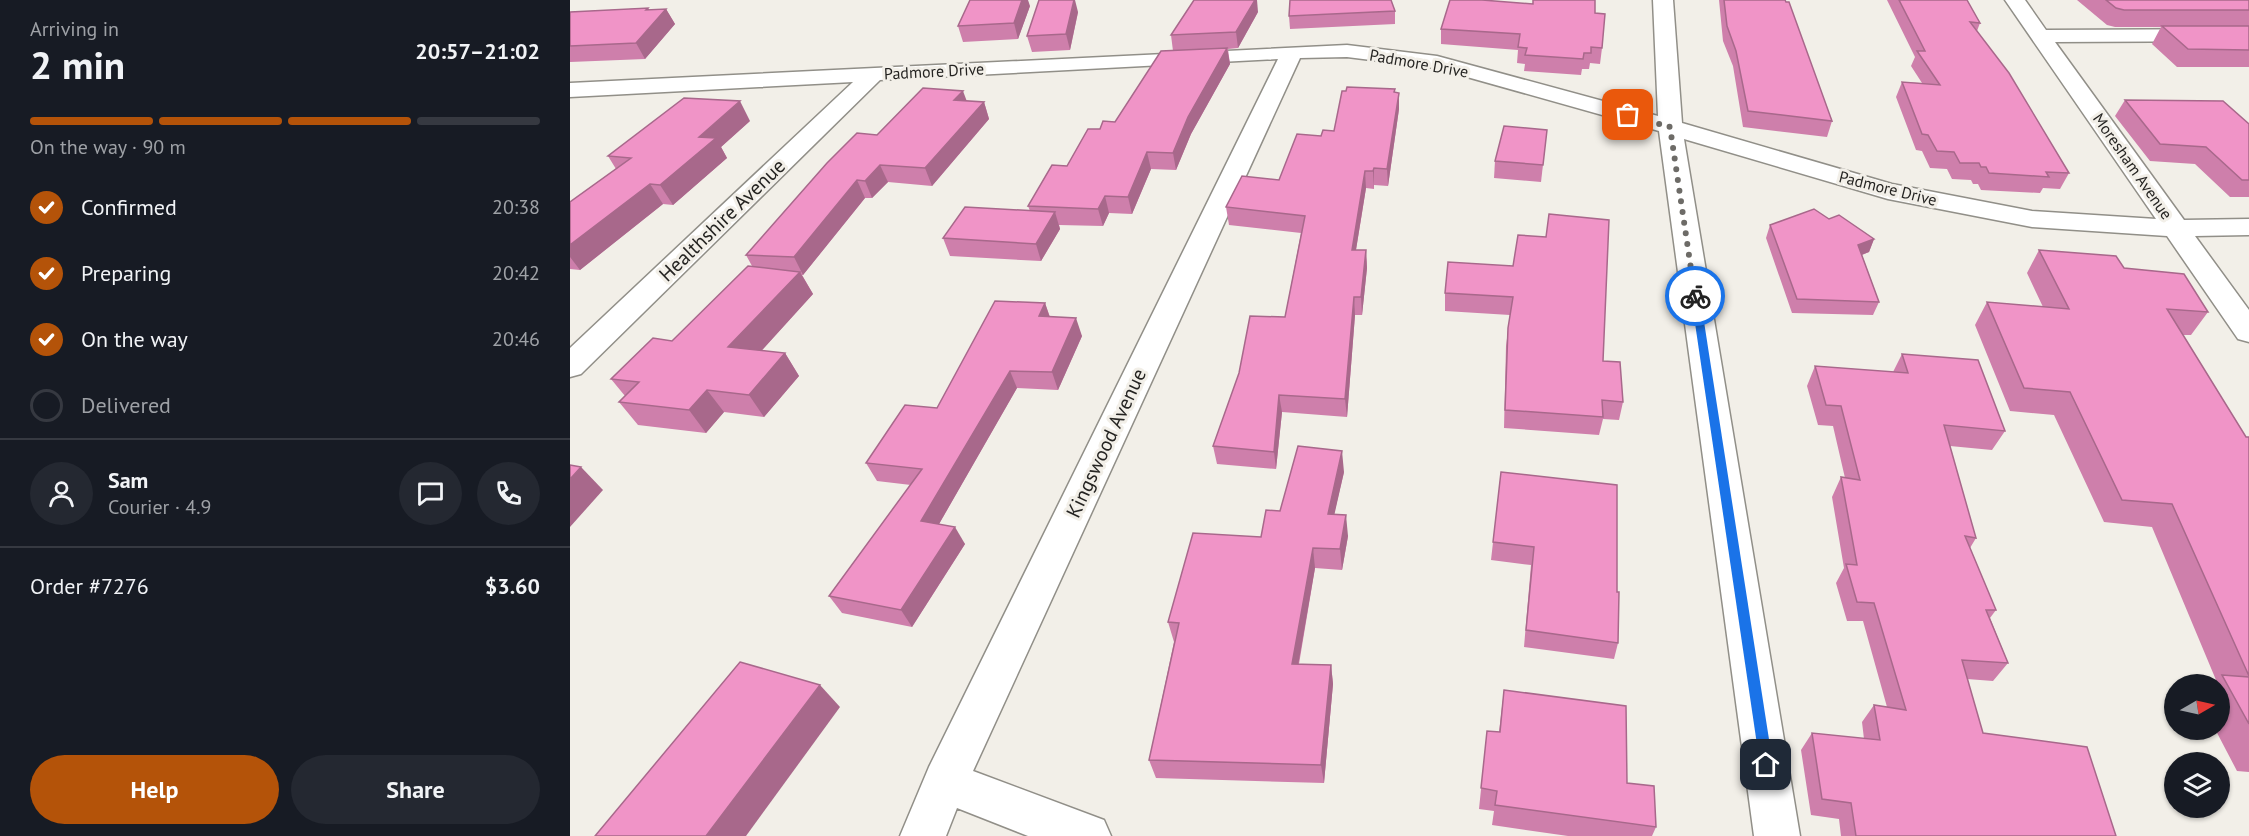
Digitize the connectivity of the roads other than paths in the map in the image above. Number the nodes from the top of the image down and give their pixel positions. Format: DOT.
graph roads {
  1 [pos="1663,0"];
  2 [pos="2016,0"];
  3 [pos="2249,34"];
  4 [pos="2041,36"];
  5 [pos="1292,52"];
  6 [pos="874,75"];
  7 [pos="570,90"];
  8 [pos="1670,127"];
  9 [pos="2249,227"];
  10 [pos="2176,228"];
  11 [pos="2249,333"];
  12 [pos="570,366"];
  13 [pos="945,782"];
  14 [pos="923,836"];
  15 [pos="1088,836"];
  16 [pos="1777,836"];
  1 -- 8 [label="street"];
  2 -- 4 [label="street, Moresham Avenue"];
  3 -- 4 [label="street"];
  4 -- 10 [label="street, Moresham Avenue"];
  5 -- 6 [label="street, Padmore Drive"];
  5 -- 8 [label="street, Padmore Drive"];
  5 -- 13 [label="street, Kingswood Avenue"];
  6 -- 7 [label="street, Padmore Drive"];
  6 -- 12 [label="street, Healthshire Avenue"];
  8 -- 10 [label="street, Padmore Drive"];
  8 -- 16 [label="street"];
  9 -- 10 [label="street, Padmore Drive"];
  10 -- 11 [label="street, Moresham Avenue"];
  13 -- 14 [label="street, Kingswood Avenue"];
  13 -- 15 [label="street"];
}
